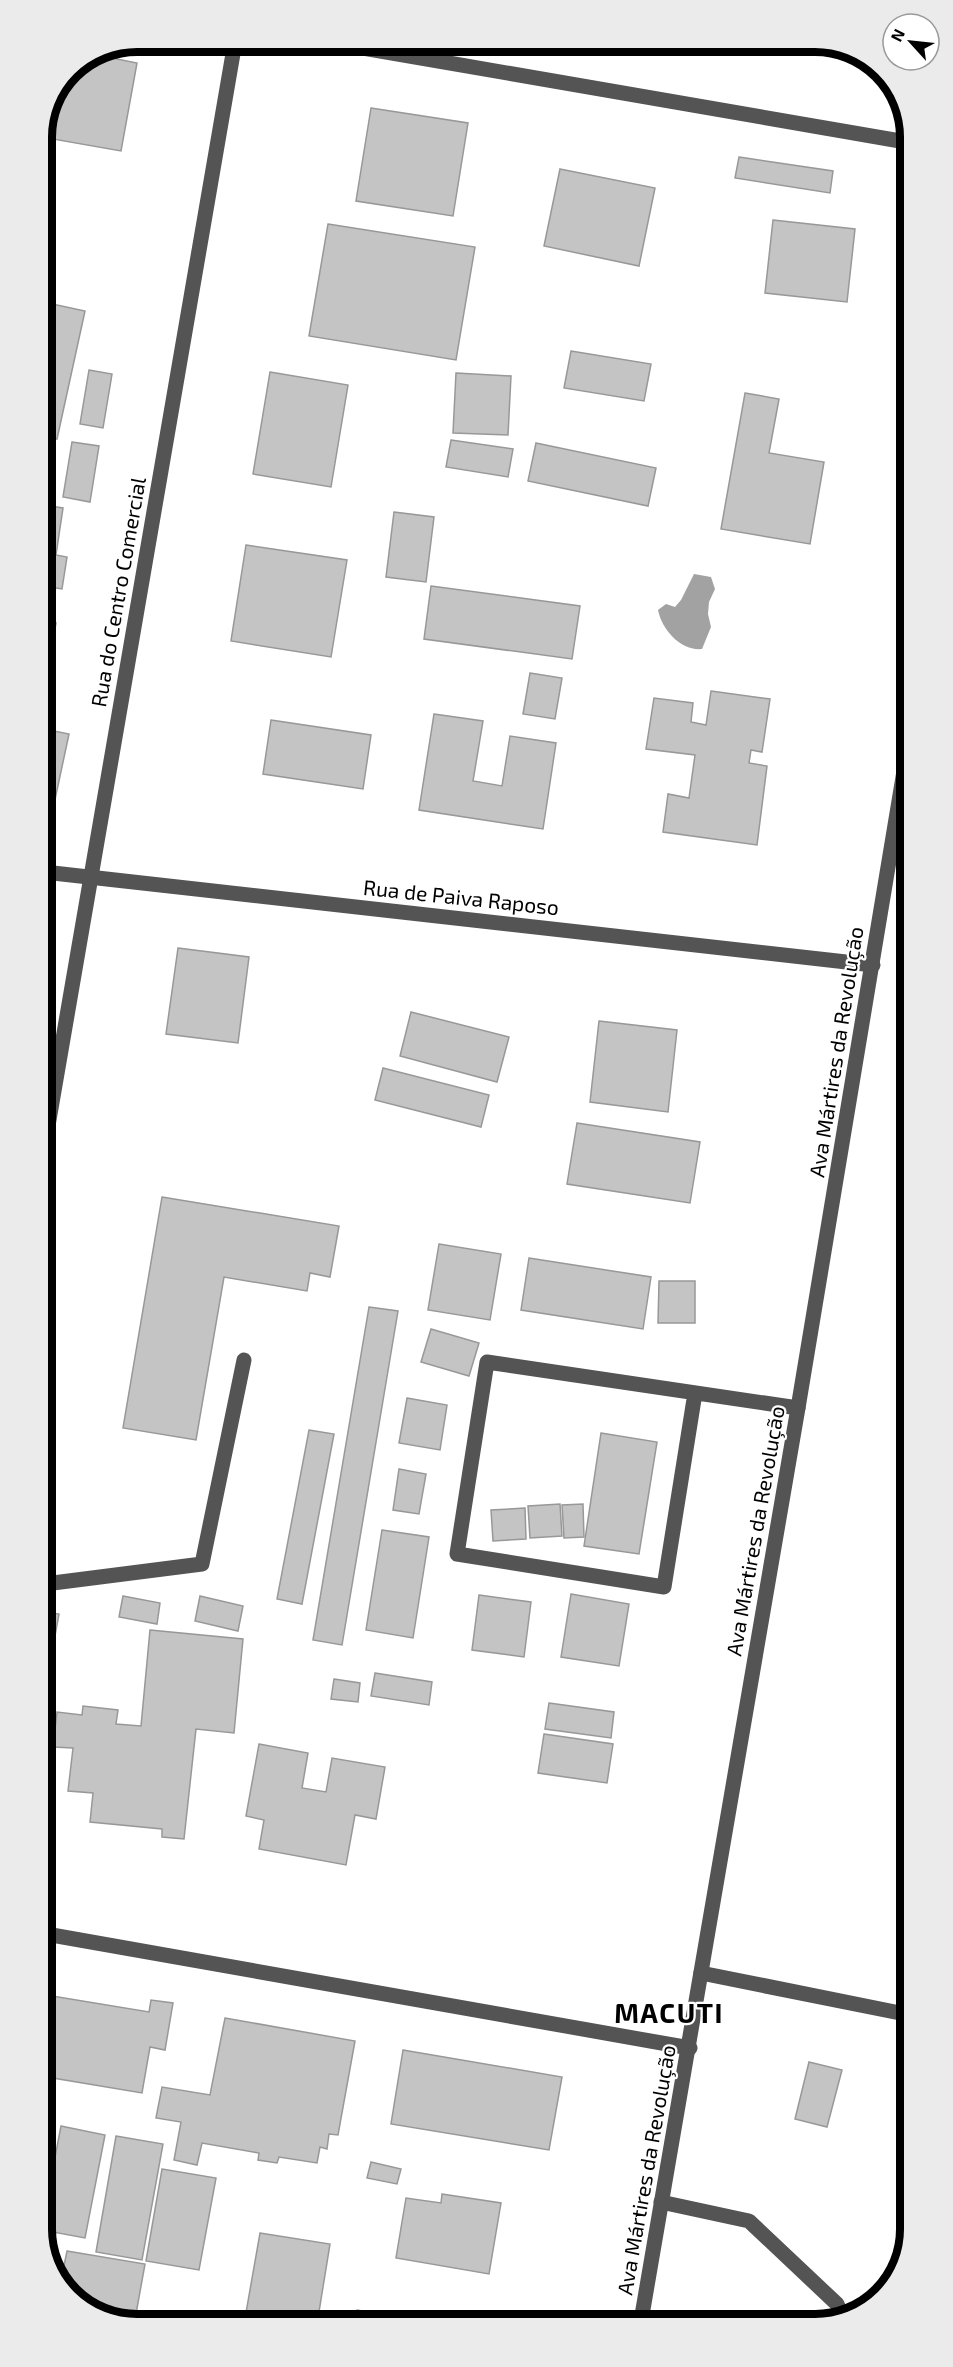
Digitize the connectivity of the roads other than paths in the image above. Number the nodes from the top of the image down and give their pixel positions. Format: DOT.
graph roads {
  1 [pos="233,52"];
  2 [pos="388,52"];
  3 [pos="900,141"];
  4 [pos="900,797"];
  5 [pos="53,873"];
  6 [pos="91,877"];
  7 [pos="873,965"];
  8 [pos="53,1100"];
  9 [pos="244,1360"];
  10 [pos="695,1393"];
  11 [pos="798,1408"];
  12 [pos="52,1583"];
  13 [pos="52,1935"];
  14 [pos="701,1973"];
  15 [pos="900,2013"];
  16 [pos="690,2048"];
  17 [pos="661,2202"];
  18 [pos="840,2311"];
  19 [pos="642,2314"];
  1 -- 6 [label="street, Rua do Centro Comercial"];
  2 -- 3 [label="street"];
  4 -- 7 [label="street, Ava Mártires da Revolução"];
  5 -- 6 [label="street, Rua de Paiva Raposo"];
  6 -- 7 [label="street, Rua de Paiva Raposo"];
  6 -- 8 [label="street, Rua do Centro Comercial"];
  7 -- 11 [label="street, Ava Mártires da Revolução"];
  9 -- 12 [label="street"];
  10 -- 10 [label="street"];
  10 -- 11 [label="street"];
  11 -- 14 [label="street, Ava Mártires da Revolução"];
  13 -- 16 [label="street"];
  14 -- 15 [label="street"];
  14 -- 16 [label="street, Ava Mártires da Revolução"];
  16 -- 17 [label="street, Ava Mártires da Revolução"];
  17 -- 18 [label="street"];
  17 -- 19 [label="street, Ava Mártires da Revolução"];
}
